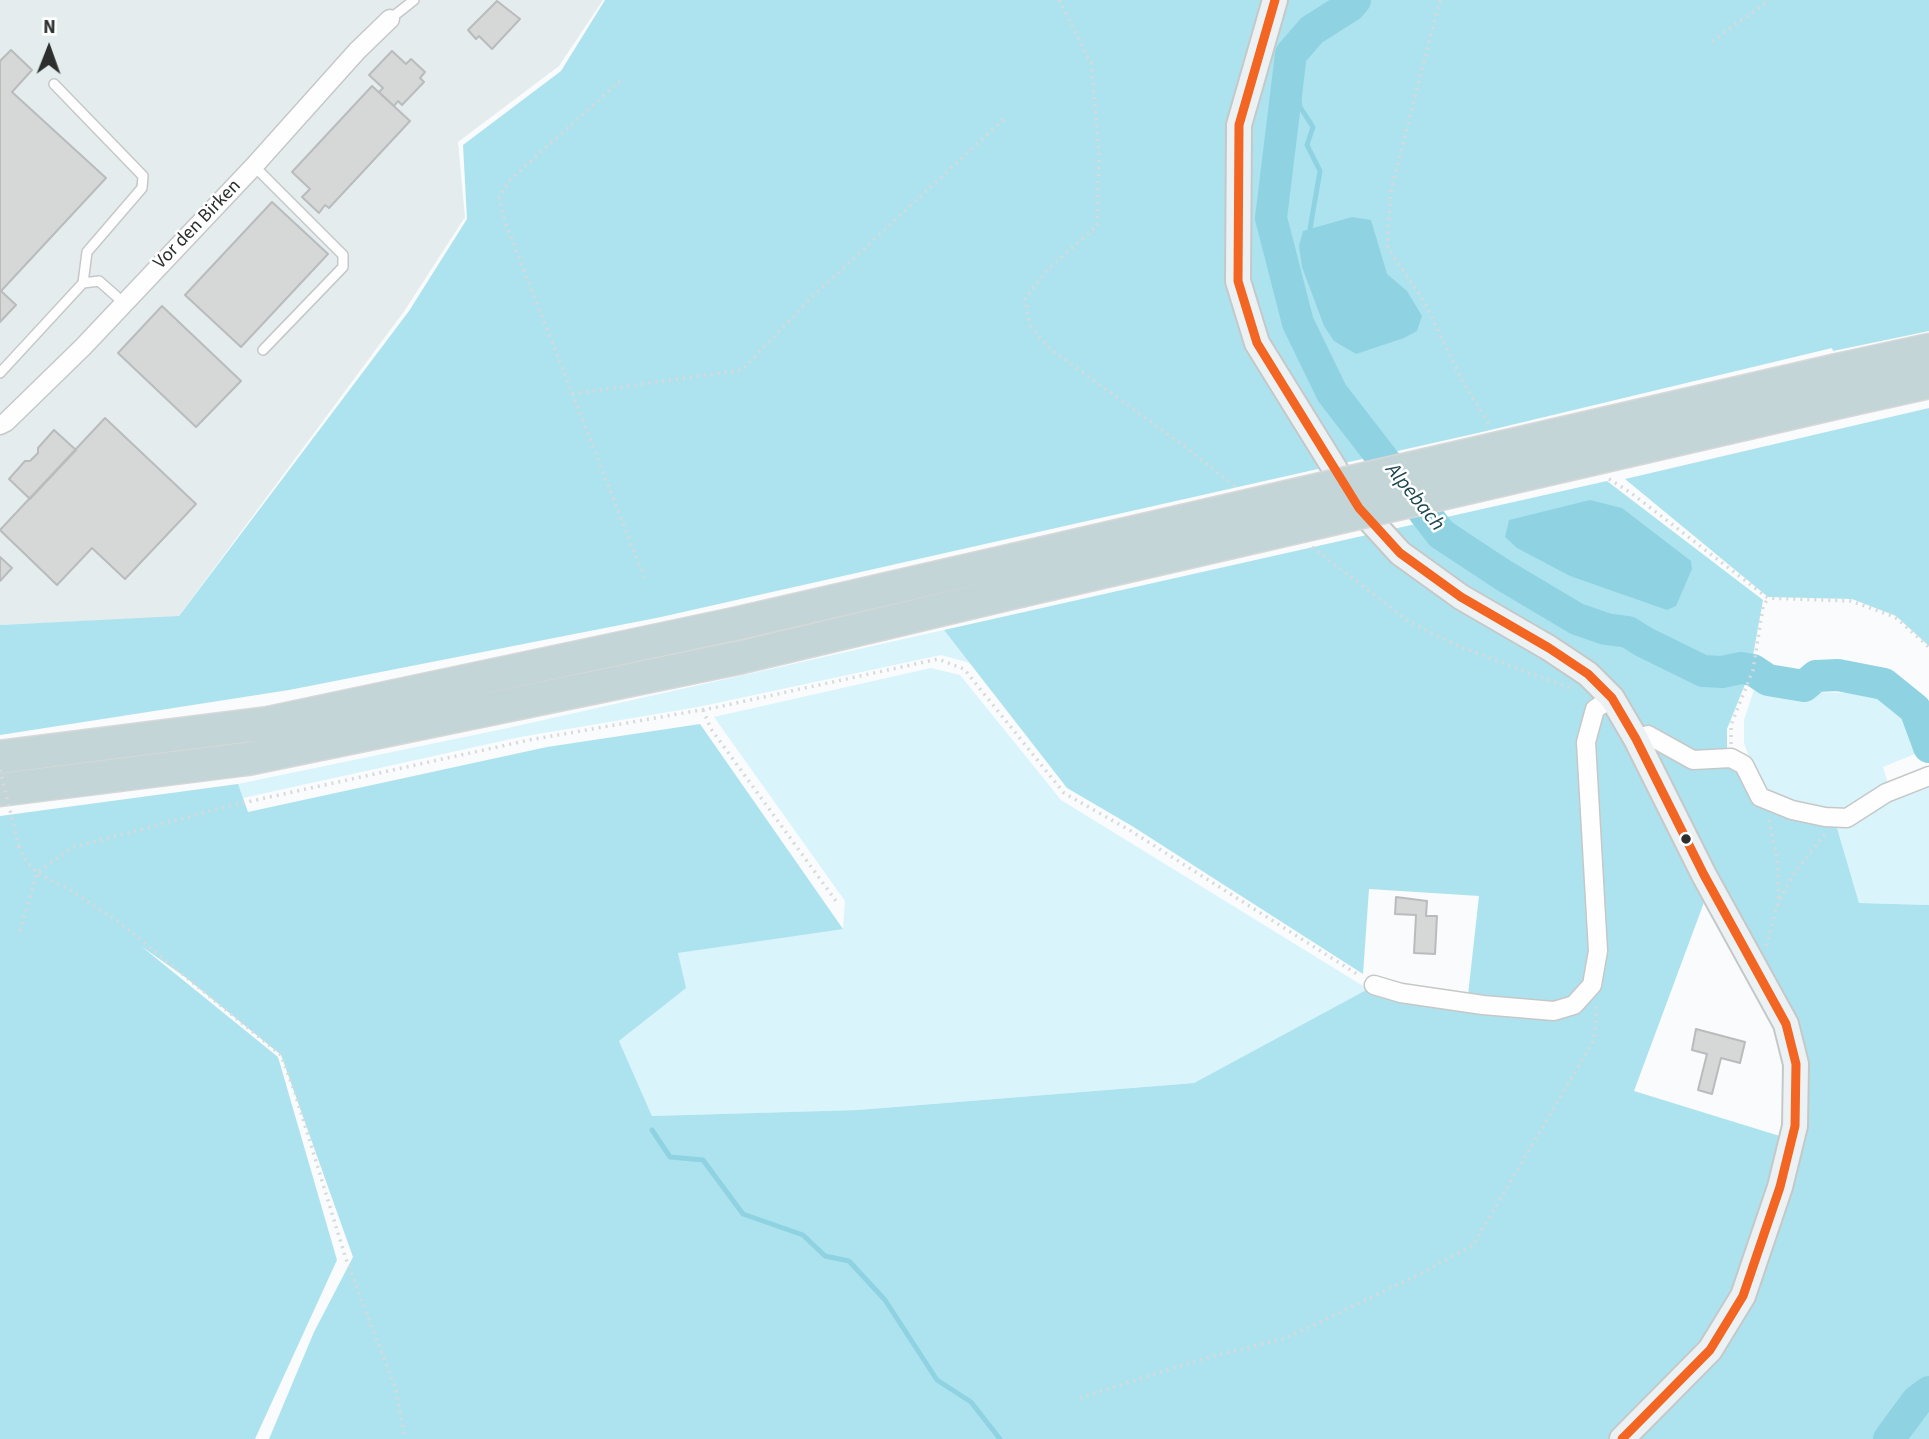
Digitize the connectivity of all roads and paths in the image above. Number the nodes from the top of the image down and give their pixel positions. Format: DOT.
graph roads {
  1 [pos="414,0"];
  2 [pos="1059,0"];
  3 [pos="1275,0"];
  4 [pos="1440,0"];
  5 [pos="1770,0"];
  6 [pos="390,19"];
  7 [pos="1712,41"];
  8 [pos="620,81"];
  9 [pos="54,84"];
  10 [pos="1007,116"];
  11 [pos="254,166"];
  12 [pos="83,283"];
  13 [pos="124,303"];
  14 [pos="263,350"];
  15 [pos="1929,350"];
  16 [pos="0,373"];
  17 [pos="1929,382"];
  18 [pos="572,394"];
  19 [pos="0,425"];
  20 [pos="1498,434"];
  21 [pos="1605,476"];
  22 [pos="1236,487"];
  23 [pos="1309,545"];
  24 [pos="644,577"];
  25 [pos="1768,598"];
  26 [pos="1929,647"];
  27 [pos="1572,688"];
  28 [pos="1612,698"];
  29 [pos="703,710"];
  30 [pos="1636,739"];
  31 [pos="0,757"];
  32 [pos="1731,758"];
  33 [pos="0,770"];
  34 [pos="1925,777"];
  35 [pos="0,790"];
  36 [pos="1760,797"];
  37 [pos="1847,818"];
  38 [pos="37,873"];
  39 [pos="836,901"];
  40 [pos="1779,901"];
  41 [pos="20,930"];
  42 [pos="1756,968"];
  43 [pos="1374,985"];
  44 [pos="1592,985"];
  45 [pos="1080,1398"];
  46 [pos="405,1439"];
  47 [pos="1622,1439"];
  1 -- 6 [label="lane"];
  2 -- 22 [label="path"];
  3 -- 28 [label="main road"];
  4 -- 20 [label="path"];
  5 -- 7 [label="path"];
  6 -- 11 [label="street, Vor den Birken"];
  8 -- 18 [label="path"];
  9 -- 12 [label="lane"];
  10 -- 18 [label="path"];
  11 -- 13 [label="street, Vor den Birken"];
  11 -- 14 [label="lane"];
  12 -- 13 [label="lane"];
  12 -- 16 [label="lane"];
  13 -- 19 [label="street, Vor den Birken"];
  15 -- 31 [label="highway, bridge"];
  17 -- 35 [label="highway, bridge"];
  18 -- 24 [label="path"];
  21 -- 25 [label="path"];
  23 -- 27 [label="path"];
  25 -- 26 [label="path"];
  25 -- 32 [label="path"];
  28 -- 30 [label="main road"];
  28 -- 44 [label="street"];
  29 -- 38 [label="path"];
  29 -- 39 [label="path"];
  29 -- 43 [label="path"];
  30 -- 32 [label="street"];
  30 -- 42 [label="main road"];
  32 -- 36 [label="street"];
  33 -- 38 [label="path, bridge"];
  34 -- 37 [label="street"];
  36 -- 37 [label="street"];
  36 -- 40 [label="path"];
  37 -- 40 [label="path"];
  38 -- 41 [label="path"];
  38 -- 46 [label="path"];
  40 -- 42 [label="path"];
  42 -- 47 [label="main road"];
  43 -- 44 [label="street"];
  44 -- 45 [label="path"];
}
